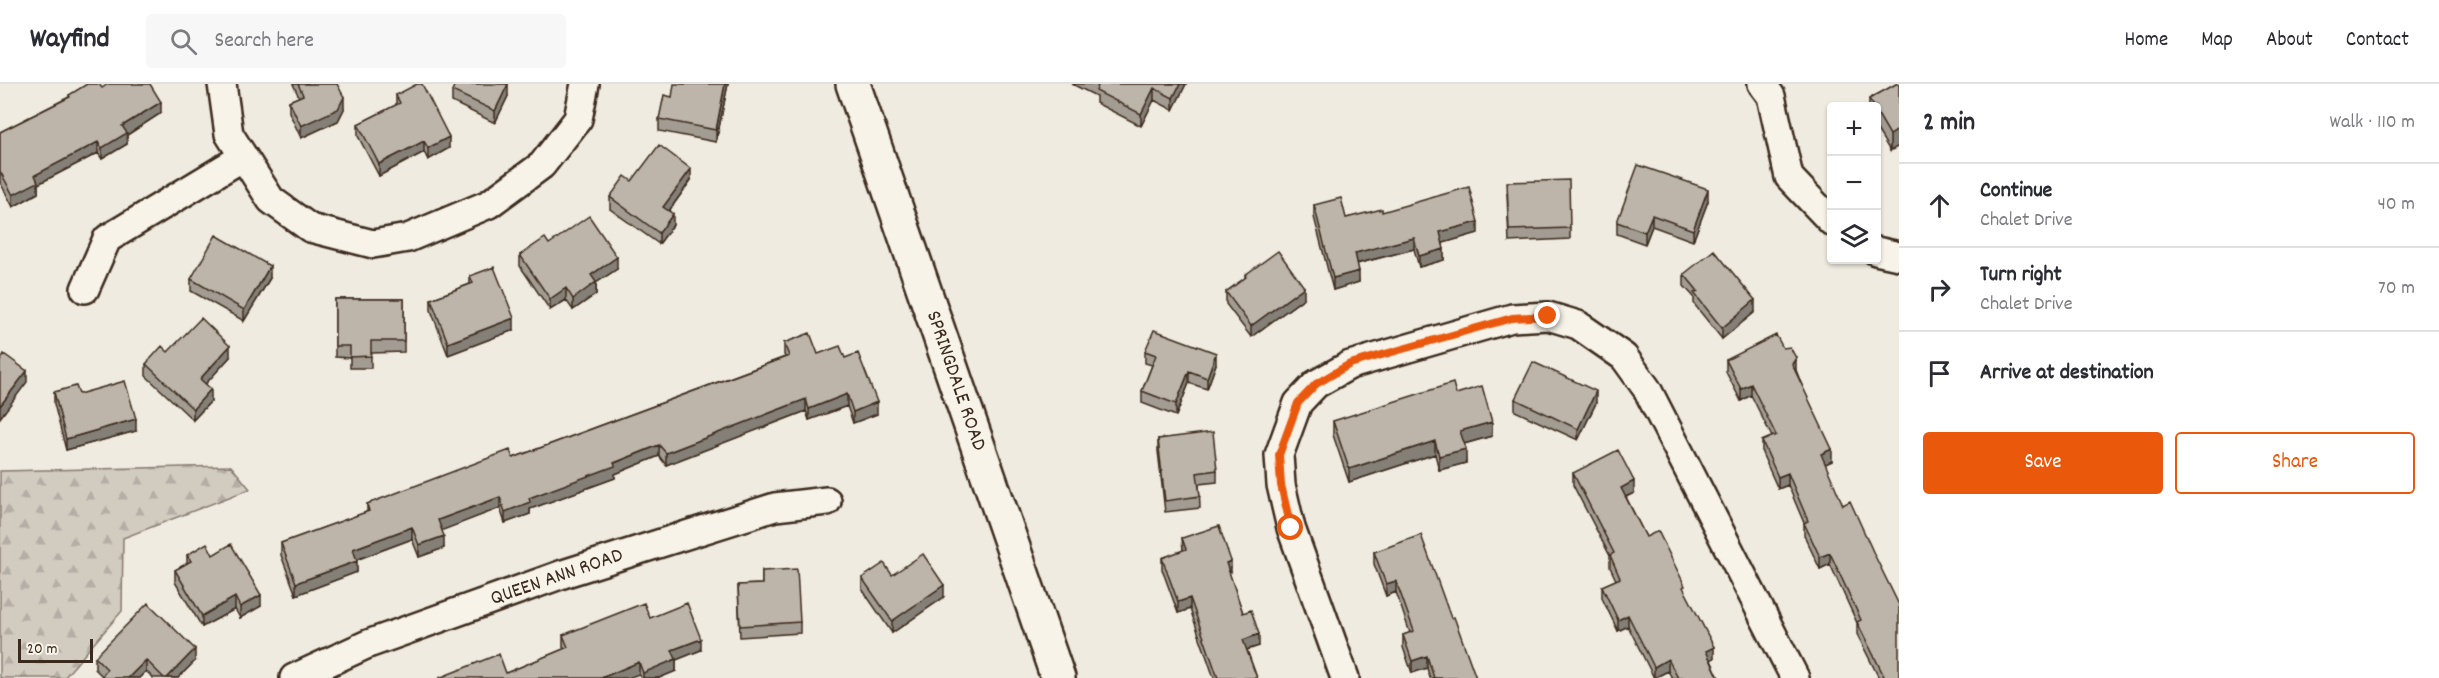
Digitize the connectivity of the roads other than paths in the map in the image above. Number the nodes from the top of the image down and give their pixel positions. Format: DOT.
graph roads {
  1 [pos="222,84"];
  2 [pos="585,84"];
  3 [pos="853,84"];
  4 [pos="1762,84"];
  5 [pos="243,157"];
  6 [pos="1827,217"];
  7 [pos="1881,252"];
  8 [pos="1899,256"];
  9 [pos="85,289"];
  10 [pos="827,501"];
  11 [pos="294,678"];
  12 [pos="1058,678"];
  13 [pos="1345,678"];
  14 [pos="1795,678"];
  1 -- 5 [label="street"];
  2 -- 5 [label="street"];
  3 -- 12 [label="main road, SPRINGDALE ROAD"];
  4 -- 6 [label="street"];
  5 -- 9 [label="street"];
  7 -- 8 [label="street"];
  10 -- 11 [label="street, QUEEN ANN ROAD"];
  13 -- 14 [label="street"];
}
